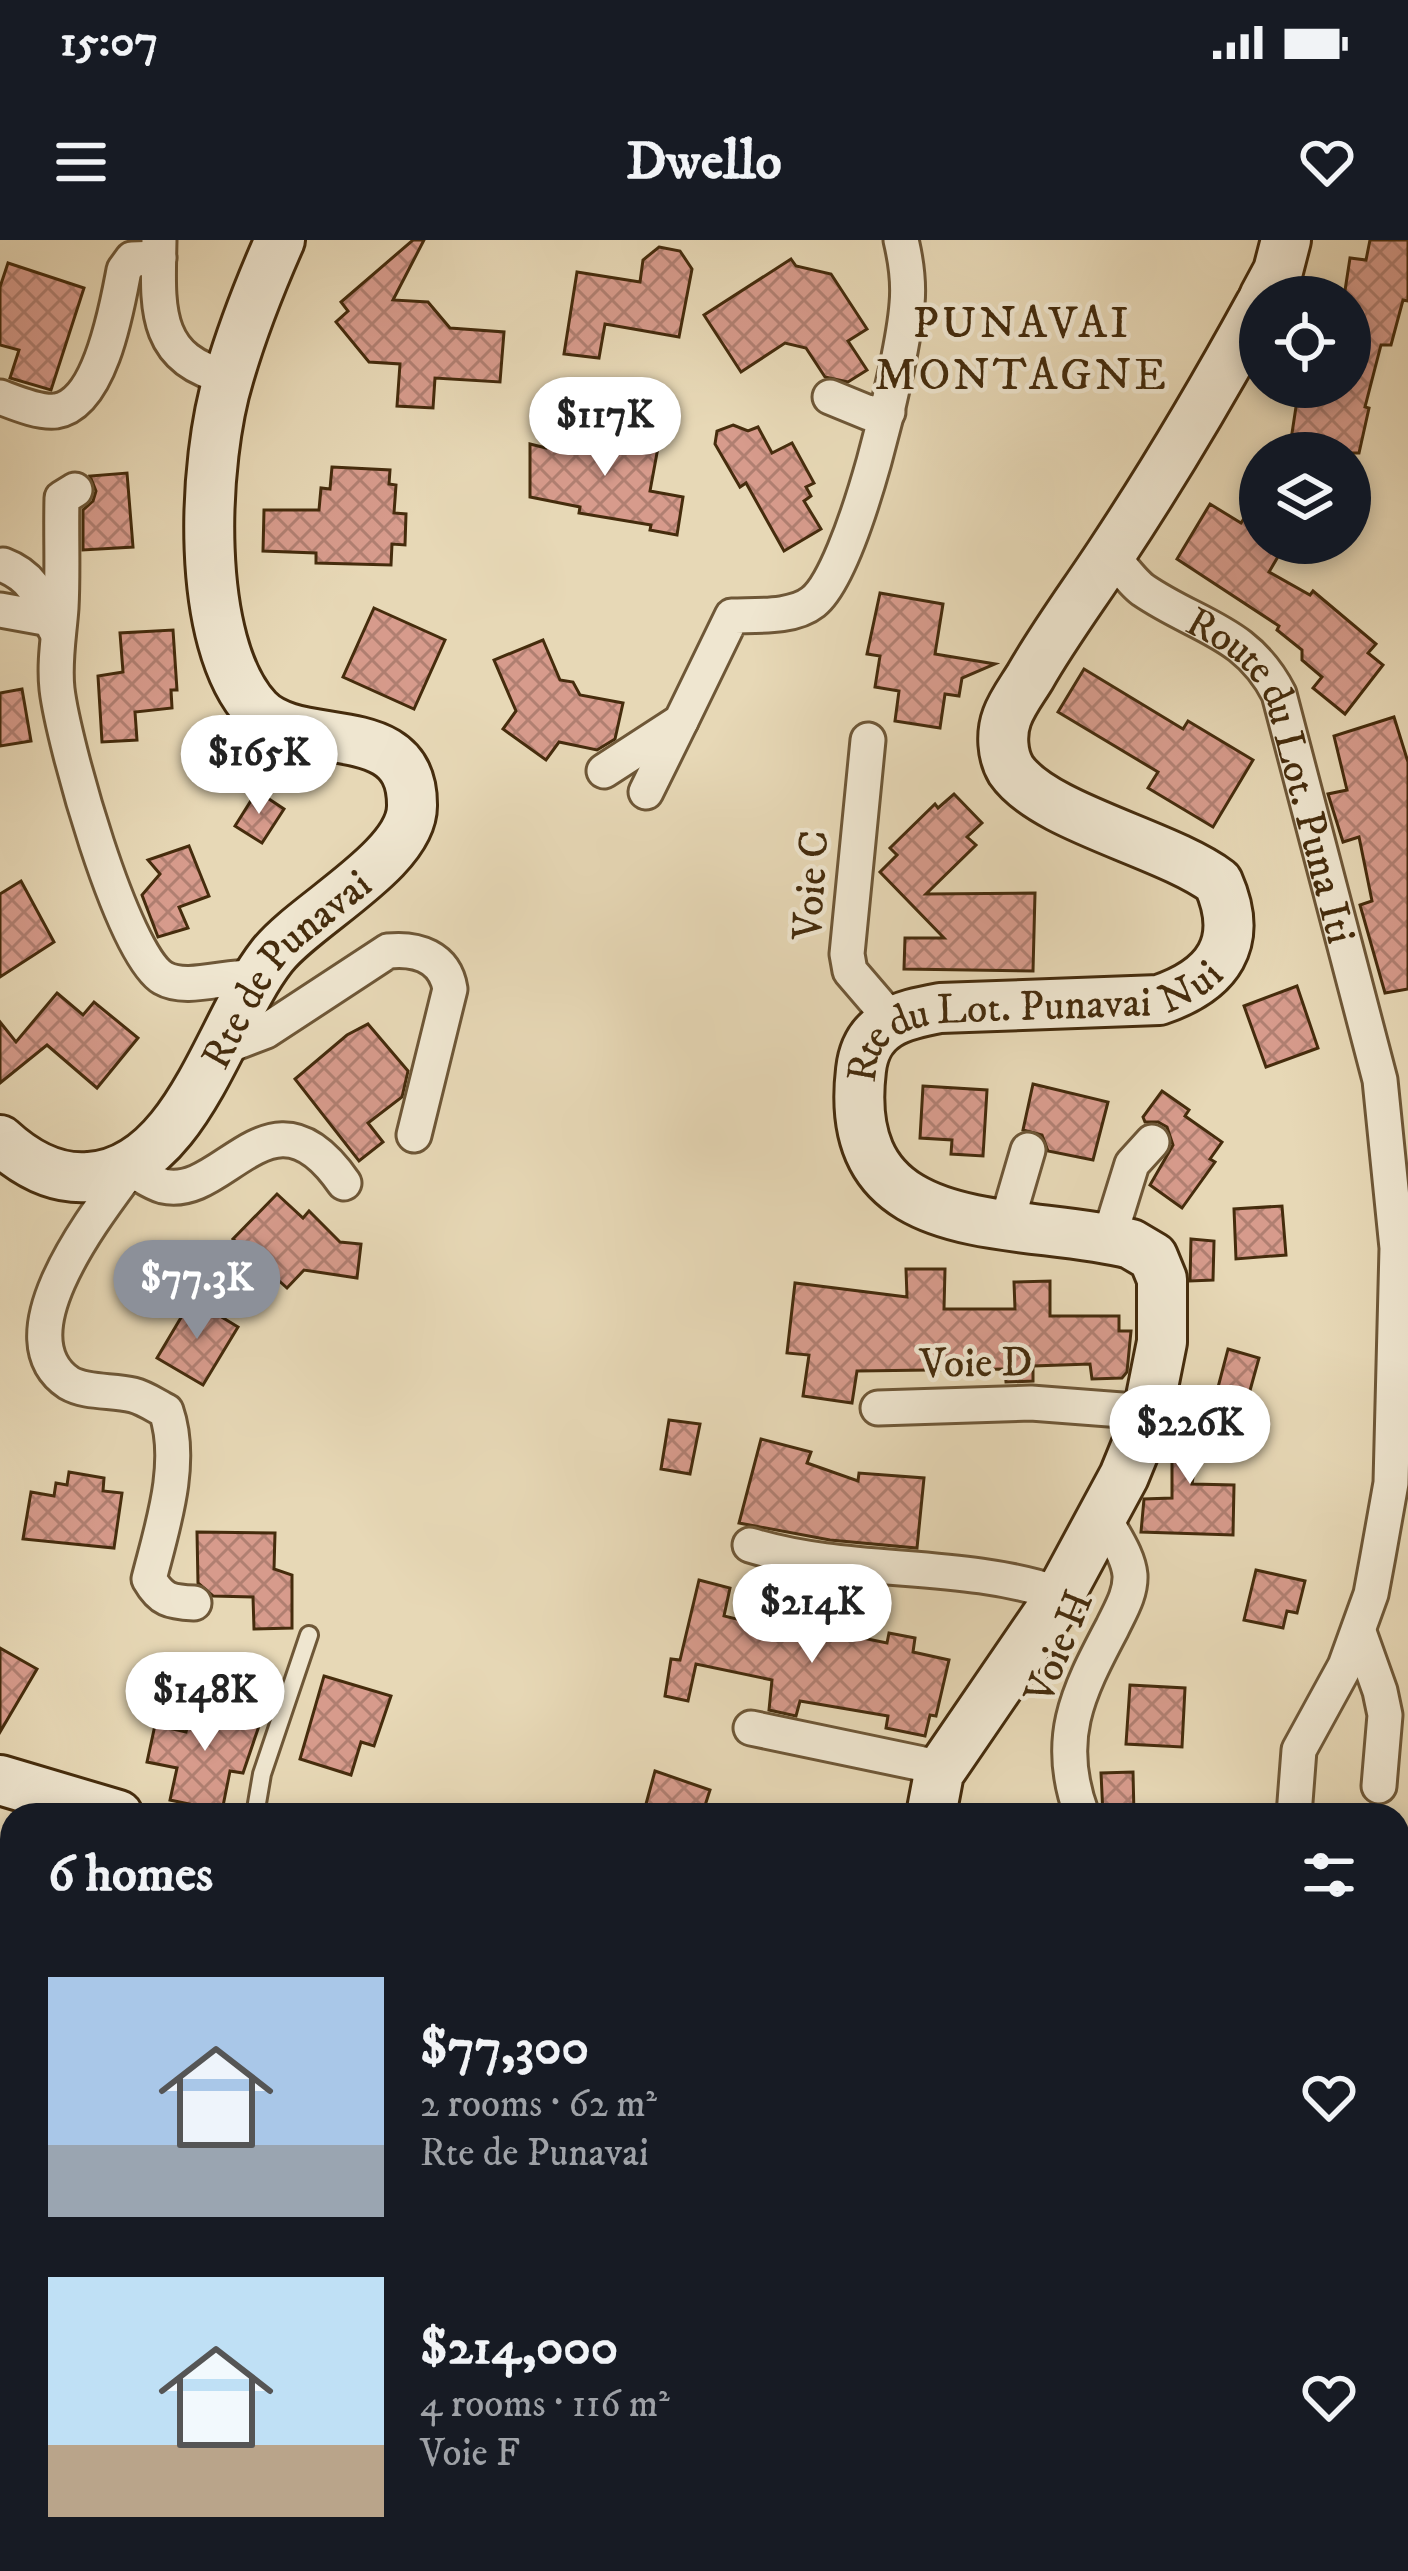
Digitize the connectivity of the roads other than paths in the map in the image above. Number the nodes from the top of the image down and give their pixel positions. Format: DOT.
graph roads {
  1 [pos="280,240"];
  2 [pos="902,240"];
  3 [pos="1286,240"];
  4 [pos="159,249"];
  5 [pos="1275,276"];
  6 [pos="1239,340"];
  7 [pos="228,377"];
  8 [pos="0,397"];
  9 [pos="830,397"];
  10 [pos="888,412"];
  11 [pos="75,490"];
  12 [pos="1111,554"];
  13 [pos="3,566"];
  14 [pos="0,610"];
  15 [pos="53,625"];
  16 [pos="681,721"];
  17 [pos="868,740"];
  18 [pos="604,771"];
  19 [pos="646,792"];
  20 [pos="260,977"];
  21 [pos="892,1020"];
  22 [pos="219,1049"];
  23 [pos="414,1136"];
  24 [pos="0,1140"];
  25 [pos="1152,1142"];
  26 [pos="1028,1150"];
  27 [pos="130,1168"];
  28 [pos="344,1183"];
  29 [pos="1006,1225"];
  30 [pos="1109,1238"];
  31 [pos="878,1408"];
  32 [pos="1148,1412"];
  33 [pos="1388,1498"];
  34 [pos="1103,1516"];
  35 [pos="1408,1531"];
  36 [pos="750,1544"];
  37 [pos="1060,1594"];
  38 [pos="194,1603"];
  39 [pos="1359,1632"];
  40 [pos="309,1635"];
  41 [pos="751,1728"];
  42 [pos="942,1768"];
  43 [pos="0,1780"];
  44 [pos="1379,1786"];
  45 [pos="78,1803"];
  46 [pos="257,1803"];
  47 [pos="934,1803"];
  48 [pos="1079,1803"];
  49 [pos="1295,1803"];
  1 -- 7 [label="main road, Rte de Punavai"];
  2 -- 10 [label="street"];
  3 -- 5 [label="main road"];
  4 -- 7 [label="street"];
  4 -- 8 [label="street"];
  6 -- 12 [label="main road"];
  7 -- 20 [label="main road, Rte de Punavai"];
  9 -- 10 [label="street"];
  10 -- 16 [label="street"];
  11 -- 15 [label="street"];
  12 -- 21 [label="main road, Rte du Lot. Punavai Nui"];
  12 -- 33 [label="street, Route du Lot. Puna Iti"];
  13 -- 15 [label="street"];
  14 -- 15 [label="street"];
  15 -- 20 [label="street"];
  16 -- 18 [label="street"];
  16 -- 19 [label="street"];
  17 -- 21 [label="street, Voie C"];
  20 -- 22 [label="main road, Rte de Punavai"];
  21 -- 29 [label="main road, Rte du Lot. Punavai Nui"];
  22 -- 23 [label="street"];
  22 -- 27 [label="main road, Rte de Punavai"];
  24 -- 27 [label="main road"];
  25 -- 30 [label="street"];
  26 -- 29 [label="street"];
  27 -- 28 [label="street"];
  27 -- 38 [label="street"];
  29 -- 30 [label="main road, Rte du Lot. Punavai Nui"];
  30 -- 32 [label="main road, Rte du Lot. Punavai Nui"];
  31 -- 32 [label="street, Voie D"];
  32 -- 34 [label="main road, Rte du Lot. Punavai Nui"];
  33 -- 35 [label="street"];
  33 -- 39 [label="street, Route du Lot. Puna Iti"];
  34 -- 37 [label="main road, Rte du Lot. Punavai Nui"];
  34 -- 48 [label="street, Voie H"];
  36 -- 37 [label="street"];
  37 -- 42 [label="main road, Rte du Lot. Punavai Nui"];
  39 -- 44 [label="street"];
  39 -- 49 [label="street, Route du Lot. Puna Iti"];
  40 -- 46 [label="lane"];
  41 -- 42 [label="street"];
  42 -- 47 [label="main road, Rte du Lot. Punavai Nui"];
  43 -- 45 [label="main road"];
}
